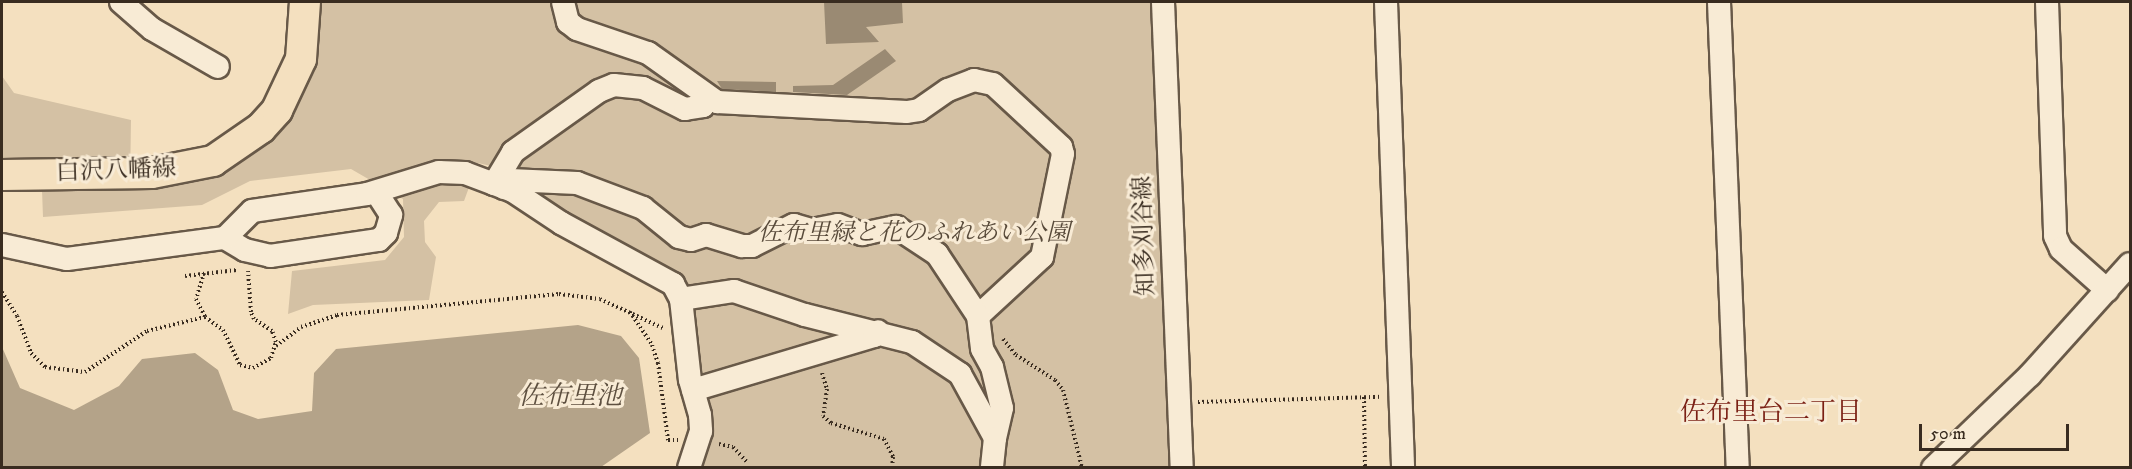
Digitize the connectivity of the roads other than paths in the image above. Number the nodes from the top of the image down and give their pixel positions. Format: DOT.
graph roads {
  1 [pos="121,2"];
  2 [pos="305,2"];
  3 [pos="563,2"];
  4 [pos="1163,2"];
  5 [pos="1386,2"];
  6 [pos="1719,2"];
  7 [pos="2047,2"];
  8 [pos="218,67"];
  9 [pos="707,98"];
  10 [pos="2,175"];
  11 [pos="499,186"];
  12 [pos="376,192"];
  13 [pos="225,238"];
  14 [pos="2,245"];
  15 [pos="2130,264"];
  16 [pos="2107,290"];
  17 [pos="681,299"];
  18 [pos="981,314"];
  19 [pos="878,331"];
  20 [pos="693,390"];
  21 [pos="995,438"];
  22 [pos="689,468"];
  23 [pos="992,468"];
  24 [pos="1182,468"];
  25 [pos="1403,468"];
  26 [pos="1738,468"];
  27 [pos="1933,468"];
  1 -- 8 [label="street"];
  2 -- 10 [label="main road, 白沢八幡線"];
  3 -- 9 [label="street"];
  4 -- 24 [label="street, 知多刈谷線"];
  5 -- 25 [label="street"];
  6 -- 26 [label="street"];
  7 -- 16 [label="street"];
  9 -- 11 [label="street"];
  9 -- 18 [label="street"];
  11 -- 12 [label="street"];
  11 -- 17 [label="street"];
  11 -- 18 [label="street"];
  12 -- 13 [label="street"];
  12 -- 13 [label="street"];
  13 -- 14 [label="street"];
  15 -- 16 [label="street"];
  16 -- 27 [label="street"];
  17 -- 19 [label="street"];
  17 -- 20 [label="street"];
  18 -- 21 [label="street"];
  19 -- 20 [label="street"];
  19 -- 21 [label="street"];
  20 -- 22 [label="street"];
  21 -- 23 [label="street"];
}
